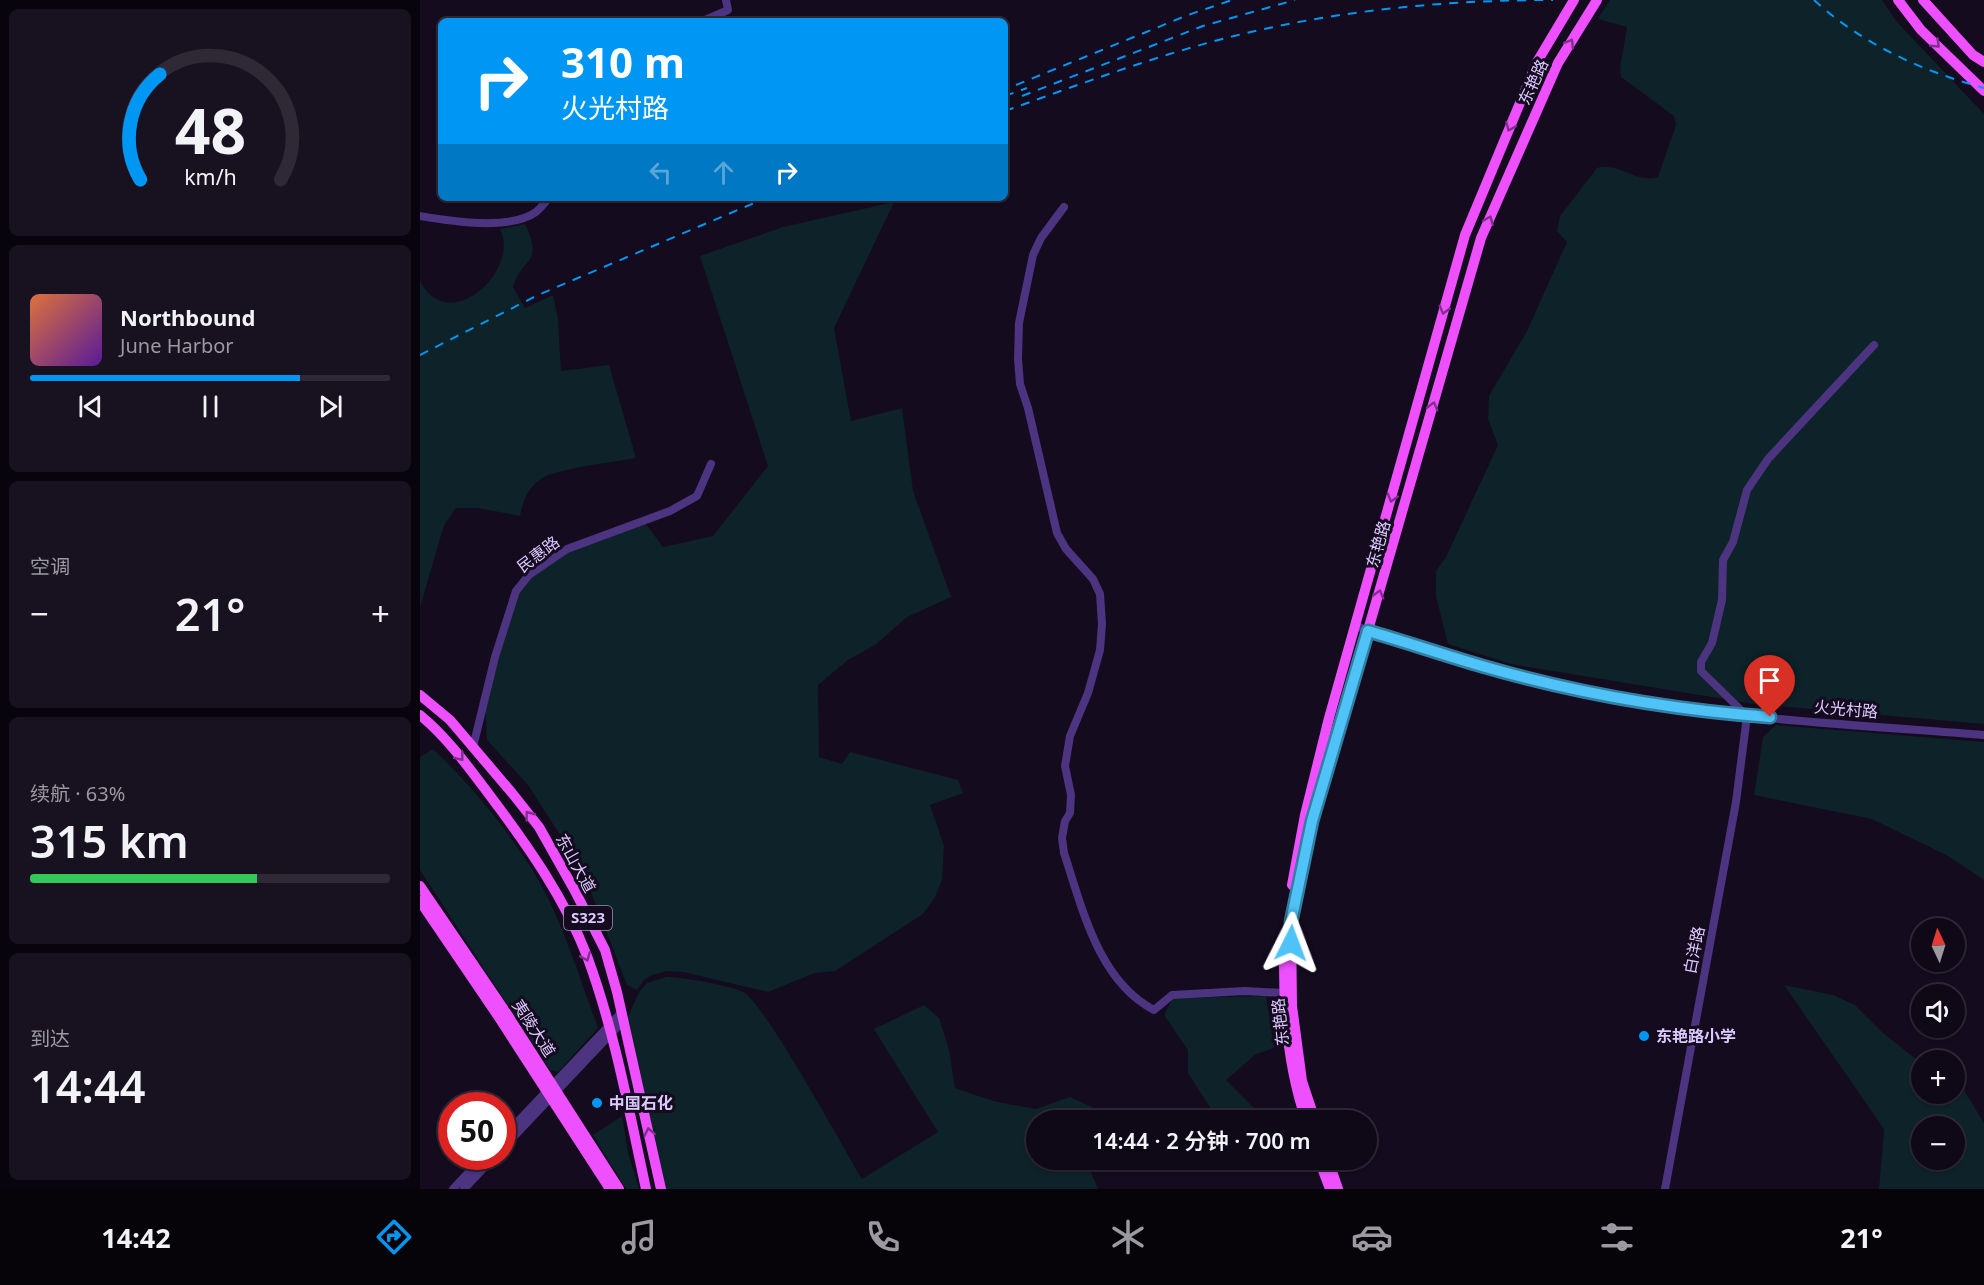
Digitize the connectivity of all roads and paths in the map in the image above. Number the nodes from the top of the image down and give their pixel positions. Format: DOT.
graph roads {
  1 [pos="726,0"];
  2 [pos="1575,0"];
  3 [pos="1597,0"];
  4 [pos="1898,0"];
  5 [pos="1923,0"];
  6 [pos="710,18"];
  7 [pos="1984,62"];
  8 [pos="1984,91"];
  9 [pos="546,201"];
  10 [pos="1064,207"];
  11 [pos="420,216"];
  12 [pos="1874,345"];
  13 [pos="711,464"];
  14 [pos="1356,626"];
  15 [pos="1368,631"];
  16 [pos="420,695"];
  17 [pos="420,715"];
  18 [pos="1748,716"];
  19 [pos="1984,735"];
  20 [pos="473,747"];
  21 [pos="420,886"];
  22 [pos="421,904"];
  23 [pos="1284,993"];
  24 [pos="622,1017"];
  25 [pos="611,1030"];
  26 [pos="552,1092"];
  27 [pos="1303,1110"];
  28 [pos="1312,1110"];
  29 [pos="516,1125"];
  30 [pos="516,1133"];
  31 [pos="471,1170"];
  32 [pos="482,1170"];
  33 [pos="1324,1170"];
  34 [pos="1330,1170"];
  35 [pos="453,1189"];
  36 [pos="464,1189"];
  37 [pos="610,1189"];
  38 [pos="619,1189"];
  39 [pos="646,1189"];
  40 [pos="661,1189"];
  41 [pos="1333,1189"];
  42 [pos="1665,1189"];
  1 -- 6 [label="street"];
  2 -- 14 [label="main road, 东艳路, one-way"];
  15 -- 3 [label="main road, 东艳路, one-way"];
  4 -- 8 [label="main road, one-way"];
  5 -- 7 [label="main road"];
  9 -- 11 [label="street"];
  10 -- 23 [label="street"];
  12 -- 18 [label="street"];
  13 -- 20 [label="street, 民惠路"];
  14 -- 15 [label="street, 火光村路"];
  14 -- 23 [label="main road, 东艳路"];
  15 -- 18 [label="street, 火光村路"];
  15 -- 28 [label="main road, 东艳路"];
  16 -- 20 [label="main road, 东山大道 / S323"];
  17 -- 25 [label="main road, 东山大道, one-way"];
  18 -- 19 [label="street, 火光村路"];
  18 -- 42 [label="street, 白洋路"];
  24 -- 20 [label="main road, 东山大道 / S323, one-way"];
  21 -- 26 [label="main road, 夷陵大道"];
  22 -- 26 [label="main road, 夷陵大道"];
  23 -- 27 [label="main road, 东艳路"];
  24 -- 25 [label="street"];
  40 -- 24 [label="main road, 东山大道 / S323, one-way"];
  25 -- 26 [label="street"];
  25 -- 39 [label="main road, 东山大道"];
  26 -- 29 [label="street"];
  26 -- 30 [label="street"];
  26 -- 37 [label="main road, 夷陵大道"];
  26 -- 38 [label="main road, 夷陵大道"];
  31 -- 35 [label="street"];
  32 -- 36 [label="street"];
  33 -- 41 [label="main road"];
  34 -- 41 [label="main road"];
}
